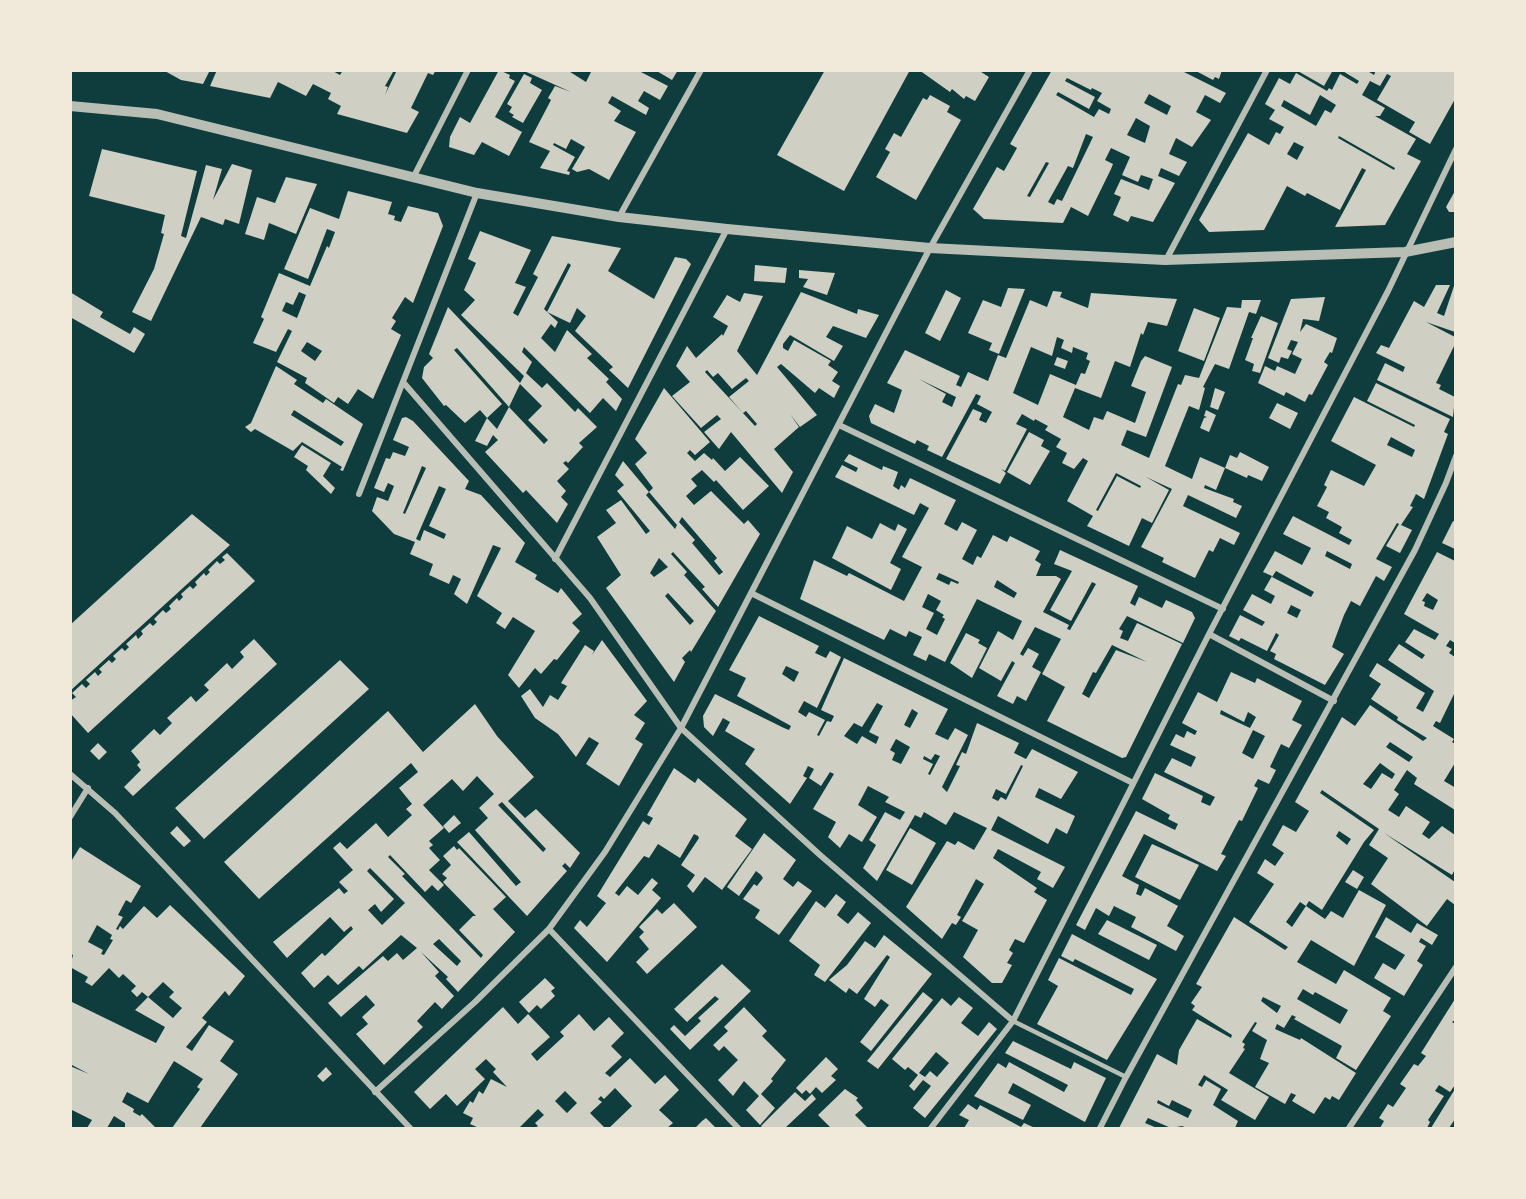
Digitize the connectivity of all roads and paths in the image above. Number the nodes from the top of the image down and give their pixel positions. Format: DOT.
graph roads {
  1 [pos="468,70"];
  2 [pos="701,70"];
  3 [pos="1030,70"];
  4 [pos="1267,70"];
  5 [pos="70,106"];
  6 [pos="1455,148"];
  7 [pos="413,178"];
  8 [pos="477,193"];
  9 [pos="619,217"];
  10 [pos="727,229"];
  11 [pos="1455,242"];
  12 [pos="930,248"];
  13 [pos="1405,252"];
  14 [pos="1165,260"];
  15 [pos="403,382"];
  16 [pos="839,425"];
  17 [pos="1455,456"];
  18 [pos="359,494"];
  19 [pos="555,559"];
  20 [pos="751,593"];
  21 [pos="1223,609"];
  22 [pos="1209,634"];
  23 [pos="1334,701"];
  24 [pos="681,728"];
  25 [pos="70,774"];
  26 [pos="1133,783"];
  27 [pos="88,788"];
  28 [pos="70,817"];
  29 [pos="549,929"];
  30 [pos="1455,967"];
  31 [pos="1013,1021"];
  32 [pos="1126,1077"];
  33 [pos="375,1092"];
  34 [pos="410,1128"];
  35 [pos="738,1128"];
  36 [pos="932,1128"];
  37 [pos="1100,1128"];
  38 [pos="1349,1128"];
  1 -- 7 [label="street"];
  2 -- 9 [label="street"];
  3 -- 12 [label="street"];
  4 -- 14 [label="street"];
  5 -- 7 [label="street"];
  6 -- 13 [label="street"];
  7 -- 8 [label="street"];
  8 -- 9 [label="street"];
  8 -- 15 [label="street"];
  9 -- 10 [label="street"];
  10 -- 12 [label="street"];
  10 -- 19 [label="street"];
  11 -- 13 [label="street"];
  12 -- 14 [label="street"];
  12 -- 16 [label="street"];
  13 -- 14 [label="street"];
  13 -- 21 [label="street"];
  15 -- 18 [label="street"];
  15 -- 19 [label="street"];
  16 -- 20 [label="street"];
  16 -- 21 [label="street"];
  17 -- 23 [label="street"];
  19 -- 24 [label="street"];
  20 -- 24 [label="street"];
  20 -- 26 [label="street"];
  21 -- 22 [label="street"];
  22 -- 23 [label="street"];
  22 -- 26 [label="street"];
  23 -- 32 [label="street"];
  24 -- 29 [label="street"];
  24 -- 31 [label="street"];
  25 -- 27 [label="street"];
  26 -- 31 [label="street"];
  27 -- 28 [label="street"];
  27 -- 33 [label="street"];
  29 -- 33 [label="street"];
  29 -- 35 [label="street"];
  30 -- 38 [label="street"];
  31 -- 32 [label="lane"];
  31 -- 36 [label="street"];
  32 -- 37 [label="street"];
  33 -- 34 [label="street"];
}
